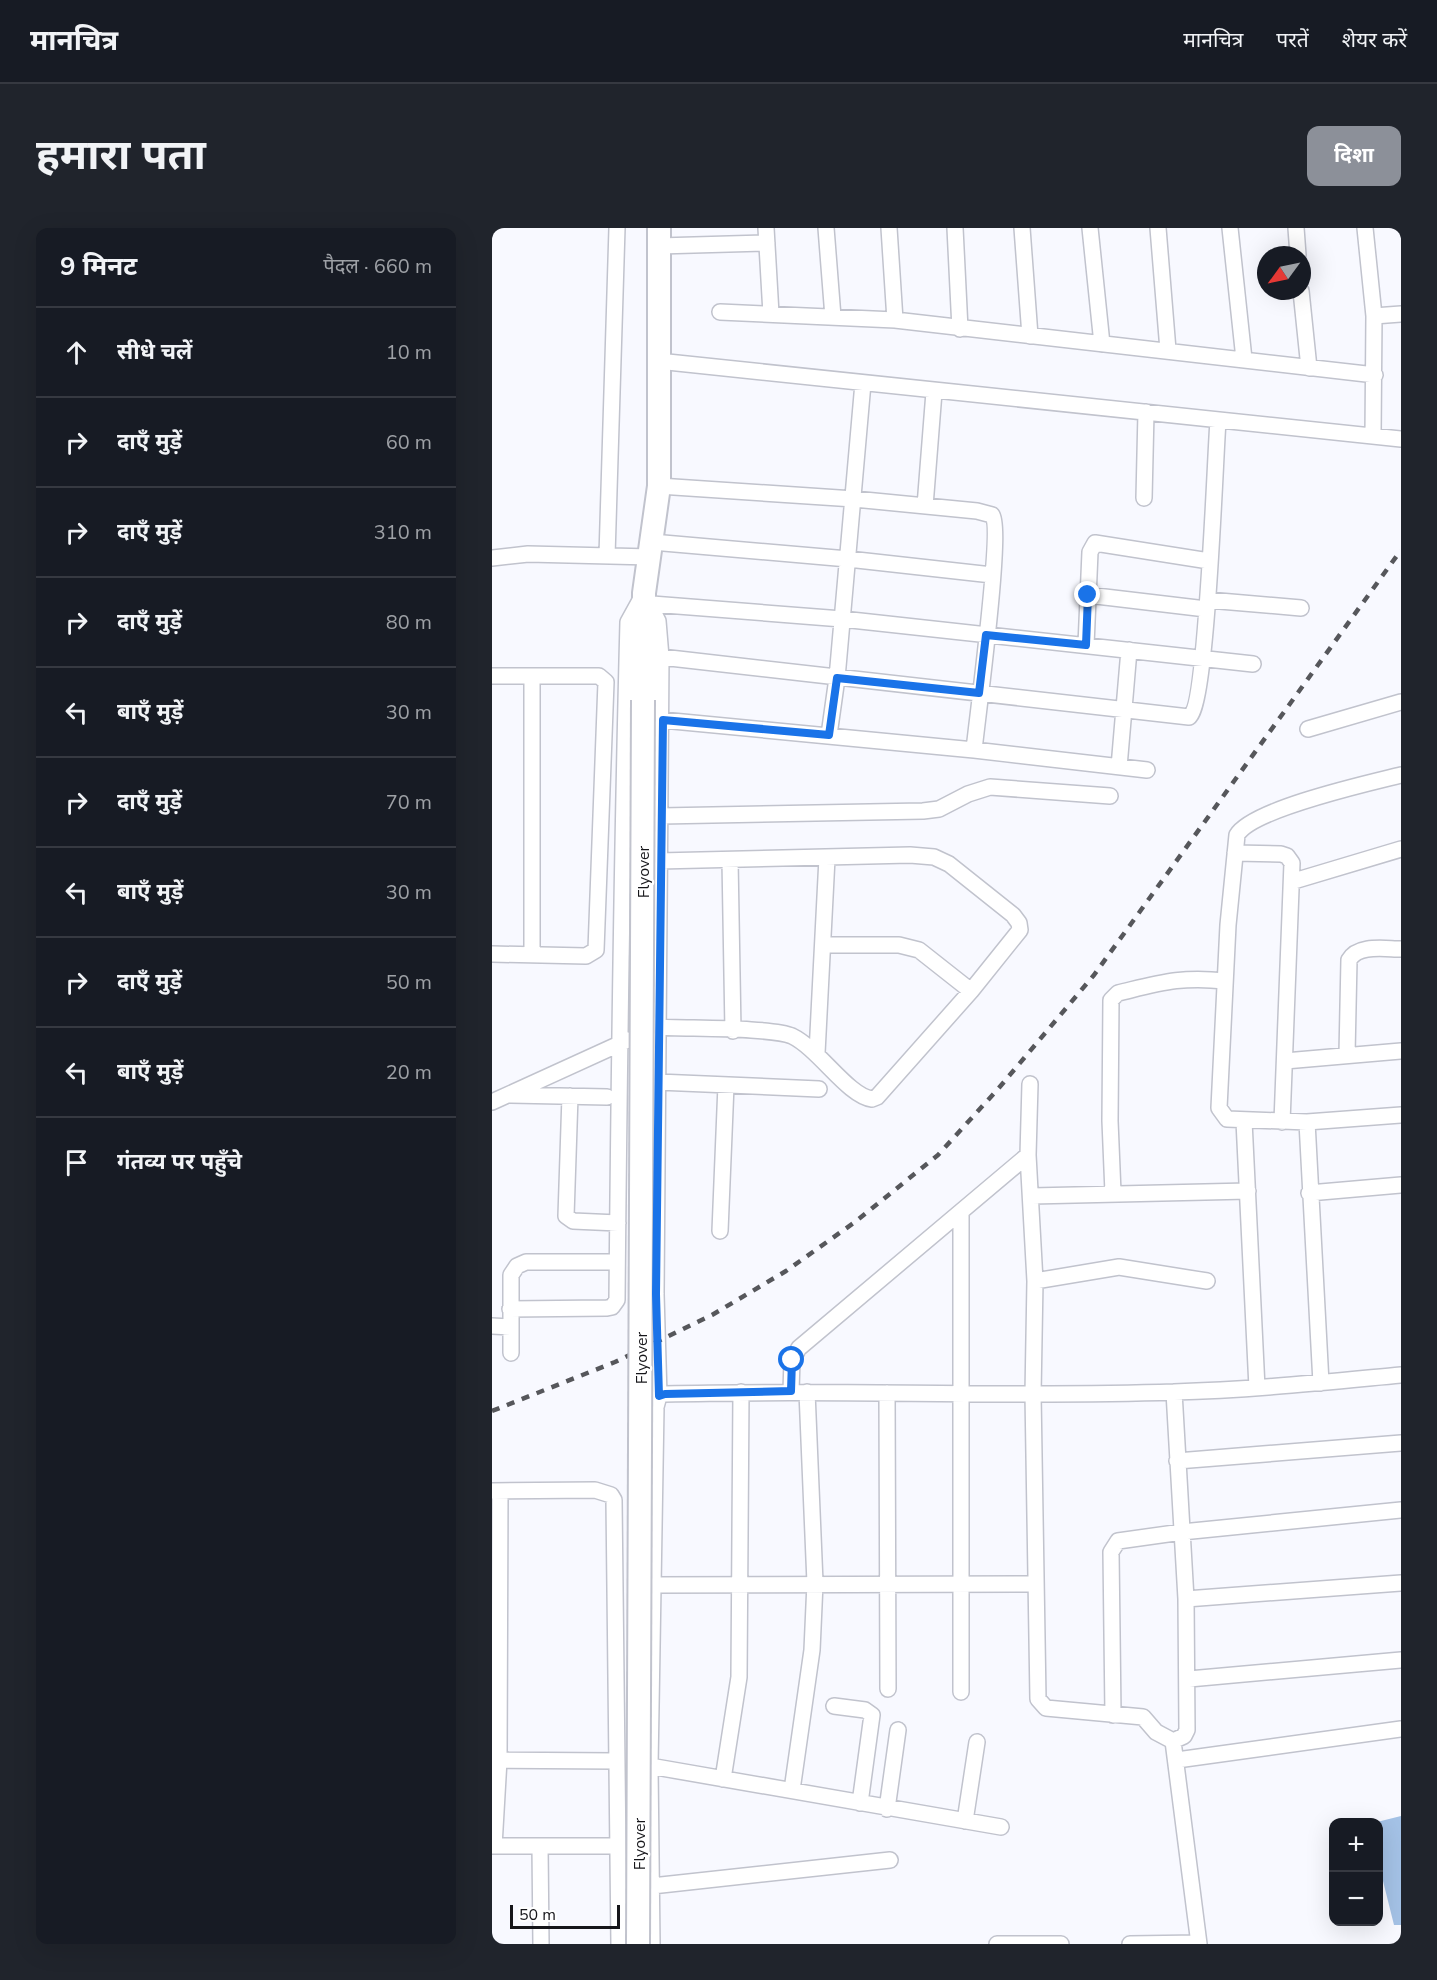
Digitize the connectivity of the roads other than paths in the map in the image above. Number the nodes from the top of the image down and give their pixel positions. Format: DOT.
graph roads {
  1 [pos="617,228"];
  2 [pos="826,228"];
  3 [pos="889,228"];
  4 [pos="955,228"];
  5 [pos="1022,228"];
  6 [pos="1090,228"];
  7 [pos="1158,228"];
  8 [pos="1230,228"];
  9 [pos="1296,228"];
  10 [pos="1365,228"];
  11 [pos="766,235"];
  12 [pos="659,237"];
  13 [pos="1297,246"];
  14 [pos="1302,300"];
  15 [pos="720,312"];
  16 [pos="771,314"];
  17 [pos="1401,314"];
  18 [pos="1374,316"];
  19 [pos="833,317"];
  20 [pos="895,320"];
  21 [pos="960,328"];
  22 [pos="1030,336"];
  23 [pos="1102,344"];
  24 [pos="1168,350"];
  25 [pos="1244,359"];
  26 [pos="658,361"];
  27 [pos="1309,368"];
  28 [pos="1375,375"];
  29 [pos="863,383"];
  30 [pos="934,392"];
  31 [pos="1146,412"];
  32 [pos="1218,421"];
  33 [pos="1373,435"];
  34 [pos="1401,439"];
  35 [pos="659,486"];
  36 [pos="1144,498"];
  37 [pos="854,499"];
  38 [pos="925,506"];
  39 [pos="652,550"];
  40 [pos="607,556"];
  41 [pos="492,558"];
  42 [pos="848,559"];
  43 [pos="1209,561"];
  44 [pos="992,575"];
  45 [pos="1088,595"];
  46 [pos="648,598"];
  47 [pos="1207,604"];
  48 [pos="1301,608"];
  49 [pos="842,619"];
  50 [pos="986,635"];
  51 [pos="1086,645"];
  52 [pos="1129,650"];
  53 [pos="662,657"];
  54 [pos="1203,658"];
  55 [pos="1252,664"];
  56 [pos="492,676"];
  57 [pos="532,676"];
  58 [pos="837,678"];
  59 [pos="979,693"];
  60 [pos="1401,702"];
  61 [pos="1124,711"];
  62 [pos="663,720"];
  63 [pos="1308,729"];
  64 [pos="829,735"];
  65 [pos="974,750"];
  66 [pos="1119,767"];
  67 [pos="1146,770"];
  68 [pos="1401,775"];
  69 [pos="1110,796"];
  70 [pos="661,816"];
  71 [pos="1401,849"];
  72 [pos="1235,853"];
  73 [pos="827,858"];
  74 [pos="730,860"];
  75 [pos="659,861"];
  76 [pos="1294,881"];
  77 [pos="823,945"];
  78 [pos="1401,949"];
  79 [pos="492,954"];
  80 [pos="532,954"];
  81 [pos="1225,981"];
  82 [pos="971,991"];
  83 [pos="657,1027"];
  84 [pos="733,1031"];
  85 [pos="622,1043"];
  86 [pos="1401,1051"];
  87 [pos="817,1053"];
  88 [pos="1347,1054"];
  89 [pos="1285,1061"];
  90 [pos="658,1082"];
  91 [pos="1030,1084"];
  92 [pos="726,1085"];
  93 [pos="819,1089"];
  94 [pos="508,1095"];
  95 [pos="570,1096"];
  96 [pos="607,1097"];
  97 [pos="492,1102"];
  98 [pos="1401,1115"];
  99 [pos="1244,1121"];
  100 [pos="1282,1122"];
  101 [pos="1307,1122"];
  102 [pos="1028,1155"];
  103 [pos="1401,1185"];
  104 [pos="1248,1191"];
  105 [pos="1113,1193"];
  106 [pos="1309,1193"];
  107 [pos="1032,1196"];
  108 [pos="961,1214"];
  109 [pos="618,1223"];
  110 [pos="720,1231"];
  111 [pos="617,1262"];
  112 [pos="1035,1281"];
  113 [pos="1207,1281"];
  114 [pos="510,1309"];
  115 [pos="492,1326"];
  116 [pos="511,1327"];
  117 [pos="511,1353"];
  118 [pos="1401,1375"];
  119 [pos="1322,1383"];
  120 [pos="1257,1388"];
  121 [pos="791,1391"];
  122 [pos="741,1392"];
  123 [pos="807,1392"];
  124 [pos="1174,1392"];
  125 [pos="886,1393"];
  126 [pos="962,1394"];
  127 [pos="1033,1394"];
  128 [pos="659,1396"];
  129 [pos="1401,1443"];
  130 [pos="1177,1461"];
  131 [pos="496,1491"];
  132 [pos="616,1507"];
  133 [pos="1401,1510"];
  134 [pos="654,1515"];
  135 [pos="1182,1532"];
  136 [pos="961,1582"];
  137 [pos="814,1583"];
  138 [pos="888,1583"];
  139 [pos="1401,1583"];
  140 [pos="1036,1584"];
  141 [pos="496,1585"];
  142 [pos="652,1585"];
  143 [pos="738,1586"];
  144 [pos="1186,1599"];
  145 [pos="1401,1660"];
  146 [pos="1189,1679"];
  147 [pos="888,1689"];
  148 [pos="961,1692"];
  149 [pos="834,1706"];
  150 [pos="1113,1715"];
  151 [pos="1401,1729"];
  152 [pos="897,1730"];
  153 [pos="1173,1741"];
  154 [pos="977,1742"];
  155 [pos="495,1760"];
  156 [pos="1177,1760"];
  157 [pos="615,1761"];
  158 [pos="650,1766"];
  159 [pos="723,1779"];
  160 [pos="792,1790"];
  161 [pos="860,1803"];
  162 [pos="887,1809"];
  163 [pos="965,1821"];
  164 [pos="1001,1827"];
  165 [pos="493,1846"];
  166 [pos="540,1846"];
  167 [pos="617,1846"];
  168 [pos="890,1860"];
  169 [pos="652,1886"];
  170 [pos="1199,1943"];
  171 [pos="541,1944"];
  172 [pos="619,1944"];
  173 [pos="638,1944"];
  174 [pos="652,1944"];
  175 [pos="997,1944"];
  176 [pos="1061,1944"];
  177 [pos="1130,1944"];
  1 -- 40 [label="street"];
  2 -- 19 [label="street"];
  3 -- 20 [label="street"];
  4 -- 21 [label="street"];
  5 -- 22 [label="street"];
  6 -- 23 [label="street"];
  7 -- 24 [label="street"];
  8 -- 25 [label="street"];
  9 -- 13 [label="street"];
  10 -- 18 [label="street"];
  11 -- 12 [label="street"];
  11 -- 16 [label="street"];
  12 -- 26 [label="main road, Flyover"];
  14 -- 27 [label="street"];
  15 -- 16 [label="street"];
  16 -- 19 [label="street"];
  17 -- 18 [label="street"];
  18 -- 28 [label="street"];
  19 -- 20 [label="street"];
  20 -- 21 [label="street"];
  21 -- 22 [label="street"];
  22 -- 23 [label="street"];
  23 -- 24 [label="street"];
  24 -- 25 [label="street"];
  25 -- 27 [label="street"];
  26 -- 29 [label="street"];
  26 -- 35 [label="main road, Flyover"];
  27 -- 28 [label="street"];
  28 -- 33 [label="street"];
  29 -- 30 [label="street"];
  29 -- 37 [label="street"];
  30 -- 31 [label="street"];
  30 -- 38 [label="street"];
  31 -- 32 [label="street"];
  31 -- 36 [label="street"];
  32 -- 33 [label="street"];
  32 -- 43 [label="street"];
  33 -- 34 [label="street"];
  35 -- 37 [label="street"];
  35 -- 39 [label="main road, Flyover"];
  37 -- 38 [label="street"];
  37 -- 42 [label="street"];
  38 -- 44 [label="street"];
  39 -- 40 [label="street"];
  39 -- 42 [label="street"];
  39 -- 46 [label="main road, Flyover"];
  40 -- 41 [label="street"];
  42 -- 44 [label="street"];
  42 -- 49 [label="street"];
  43 -- 45 [label="street"];
  43 -- 47 [label="street"];
  44 -- 50 [label="street"];
  45 -- 47 [label="street"];
  45 -- 51 [label="street"];
  46 -- 49 [label="street"];
  46 -- 53 [label="street"];
  46 -- 85 [label="street"];
  46 -- 173 [label="main road, Flyover, bridge"];
  47 -- 48 [label="street"];
  47 -- 54 [label="street"];
  49 -- 50 [label="street"];
  49 -- 58 [label="street"];
  50 -- 51 [label="street"];
  50 -- 59 [label="street"];
  51 -- 52 [label="street"];
  52 -- 54 [label="street"];
  52 -- 61 [label="street"];
  53 -- 58 [label="street"];
  53 -- 62 [label="street"];
  54 -- 55 [label="street"];
  54 -- 61 [label="street"];
  56 -- 57 [label="street"];
  57 -- 80 [label="street"];
  57 -- 80 [label="street"];
  58 -- 59 [label="street"];
  58 -- 64 [label="street"];
  59 -- 61 [label="street"];
  59 -- 65 [label="street"];
  60 -- 63 [label="street"];
  61 -- 66 [label="street"];
  62 -- 64 [label="street"];
  62 -- 70 [label="street"];
  64 -- 65 [label="street"];
  65 -- 66 [label="street"];
  66 -- 67 [label="street"];
  68 -- 72 [label="street"];
  69 -- 70 [label="street"];
  70 -- 75 [label="street"];
  71 -- 76 [label="street"];
  72 -- 76 [label="street"];
  72 -- 81 [label="street"];
  73 -- 74 [label="street"];
  73 -- 77 [label="street"];
  73 -- 82 [label="street"];
  74 -- 75 [label="street"];
  74 -- 84 [label="street"];
  75 -- 83 [label="street"];
  76 -- 89 [label="street"];
  77 -- 82 [label="street"];
  77 -- 87 [label="street"];
  78 -- 88 [label="street"];
  79 -- 80 [label="street"];
  81 -- 99 [label="street"];
  81 -- 105 [label="street"];
  82 -- 87 [label="street"];
  83 -- 84 [label="street"];
  83 -- 85 [label="street"];
  83 -- 90 [label="street"];
  84 -- 87 [label="street"];
  85 -- 94 [label="street"];
  85 -- 109 [label="street"];
  86 -- 88 [label="street"];
  88 -- 89 [label="street"];
  89 -- 100 [label="street"];
  90 -- 92 [label="street"];
  90 -- 128 [label="street"];
  91 -- 102 [label="street"];
  92 -- 93 [label="street"];
  92 -- 110 [label="street"];
  94 -- 95 [label="street"];
  94 -- 97 [label="street"];
  95 -- 96 [label="street"];
  95 -- 109 [label="street"];
  98 -- 101 [label="street"];
  99 -- 100 [label="street"];
  99 -- 104 [label="street"];
  100 -- 101 [label="street"];
  101 -- 106 [label="street"];
  102 -- 107 [label="street"];
  102 -- 108 [label="street"];
  103 -- 106 [label="street"];
  104 -- 105 [label="street"];
  104 -- 120 [label="street"];
  105 -- 107 [label="street"];
  106 -- 119 [label="street"];
  107 -- 112 [label="street"];
  108 -- 121 [label="street"];
  108 -- 126 [label="street"];
  109 -- 111 [label="street"];
  111 -- 114 [label="street"];
  111 -- 114 [label="street"];
  112 -- 113 [label="street"];
  112 -- 127 [label="street"];
  114 -- 116 [label="street"];
  115 -- 116 [label="street"];
  116 -- 117 [label="street"];
  118 -- 119 [label="street"];
  119 -- 120 [label="street"];
  120 -- 124 [label="street"];
  121 -- 122 [label="street"];
  121 -- 123 [label="street"];
  122 -- 128 [label="street"];
  122 -- 143 [label="street"];
  123 -- 125 [label="street"];
  123 -- 137 [label="street"];
  124 -- 127 [label="street"];
  124 -- 130 [label="street"];
  125 -- 126 [label="street"];
  125 -- 138 [label="street"];
  126 -- 127 [label="street"];
  126 -- 136 [label="street"];
  127 -- 140 [label="street"];
  128 -- 134 [label="street"];
  129 -- 130 [label="street"];
  130 -- 135 [label="street"];
  131 -- 132 [label="street"];
  131 -- 141 [label="street"];
  132 -- 134 [label="street"];
  132 -- 157 [label="street"];
  133 -- 135 [label="street"];
  134 -- 142 [label="street"];
  135 -- 144 [label="street"];
  135 -- 150 [label="street"];
  136 -- 138 [label="street"];
  136 -- 140 [label="street"];
  136 -- 148 [label="street"];
  137 -- 138 [label="street"];
  137 -- 143 [label="street"];
  137 -- 160 [label="street"];
  138 -- 147 [label="street"];
  139 -- 144 [label="street"];
  140 -- 150 [label="street"];
  141 -- 155 [label="street"];
  142 -- 143 [label="street"];
  142 -- 158 [label="street"];
  143 -- 159 [label="street"];
  144 -- 146 [label="street"];
  145 -- 146 [label="street"];
  146 -- 153 [label="street"];
  149 -- 161 [label="street"];
  150 -- 153 [label="street"];
  151 -- 156 [label="street"];
  152 -- 162 [label="street"];
  153 -- 156 [label="street"];
  154 -- 163 [label="street"];
  155 -- 157 [label="street"];
  155 -- 165 [label="street"];
  156 -- 170 [label="street"];
  157 -- 167 [label="street"];
  158 -- 159 [label="street"];
  158 -- 169 [label="street"];
  159 -- 160 [label="street"];
  160 -- 161 [label="street"];
  161 -- 162 [label="street"];
  162 -- 163 [label="street"];
  163 -- 164 [label="street"];
  165 -- 166 [label="street"];
  166 -- 167 [label="street"];
  166 -- 171 [label="street"];
  167 -- 172 [label="street"];
  168 -- 169 [label="street"];
  169 -- 174 [label="street"];
  170 -- 177 [label="street"];
  175 -- 176 [label="street"];
}
